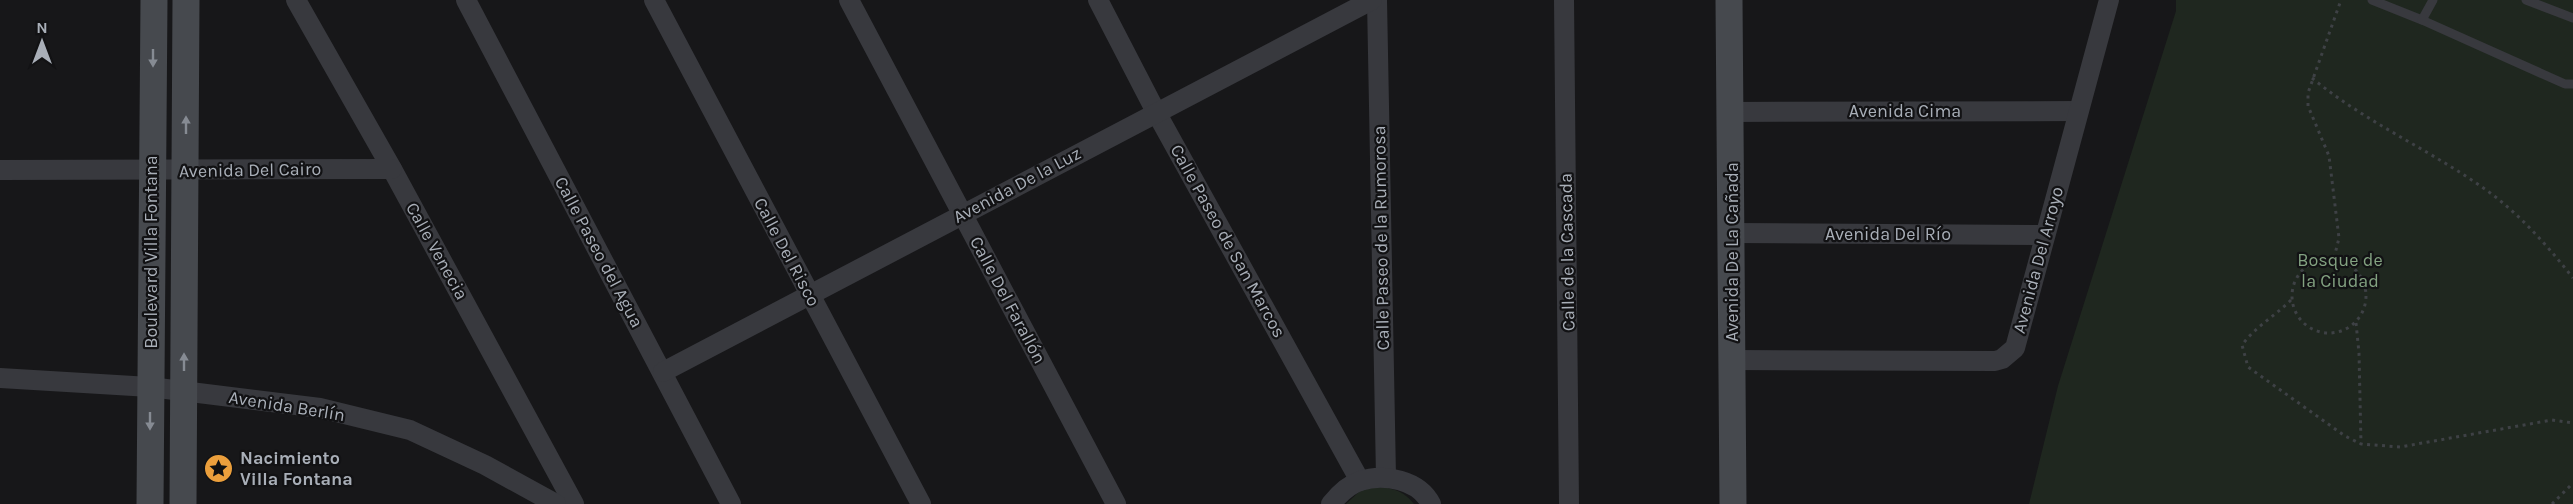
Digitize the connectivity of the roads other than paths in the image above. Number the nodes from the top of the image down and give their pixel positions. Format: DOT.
graph roads {
  1 [pos="154,0"];
  2 [pos="186,0"];
  3 [pos="296,0"];
  4 [pos="466,0"];
  5 [pos="654,0"];
  6 [pos="849,0"];
  7 [pos="1098,0"];
  8 [pos="1372,0"];
  9 [pos="1377,0"];
  10 [pos="1564,0"];
  11 [pos="1729,0"];
  12 [pos="2109,0"];
  13 [pos="2372,0"];
  14 [pos="2433,0"];
  15 [pos="2526,0"];
  16 [pos="1351,5"];
  17 [pos="2573,18"];
  18 [pos="2422,20"];
  19 [pos="1378,52"];
  20 [pos="2573,84"];
  21 [pos="2078,111"];
  22 [pos="1156,112"];
  23 [pos="1731,112"];
  24 [pos="392,169"];
  25 [pos="0,170"];
  26 [pos="152,171"];
  27 [pos="185,171"];
  28 [pos="962,214"];
  29 [pos="1732,233"];
  30 [pos="2044,235"];
  31 [pos="810,296"];
  32 [pos="1733,360"];
  33 [pos="663,372"];
  34 [pos="0,378"];
  35 [pos="150,387"];
  36 [pos="184,391"];
  37 [pos="1386,477"];
  38 [pos="1360,481"];
  39 [pos="150,504"];
  40 [pos="183,504"];
  41 [pos="555,504"];
  42 [pos="574,504"];
  43 [pos="731,504"];
  44 [pos="921,504"];
  45 [pos="1116,504"];
  46 [pos="1331,504"];
  47 [pos="1431,504"];
  48 [pos="1569,504"];
  49 [pos="1733,504"];
  1 -- 26 [label="street, Boulevard Villa Fontana, one-way"];
  27 -- 2 [label="street, Boulevard Villa Fontana, one-way"];
  3 -- 24 [label="street, Calle Venecia"];
  4 -- 33 [label="street, Calle Paseo del Agua"];
  5 -- 31 [label="street, Calle Del Risco"];
  6 -- 28 [label="street, Calle Del Farallón"];
  7 -- 22 [label="street, Calle Paseo de San Marcos"];
  8 -- 16 [label="street, Avenida De la Luz"];
  9 -- 19 [label="street, Calle Paseo de la Rumorosa"];
  10 -- 48 [label="street, Calle de la Cascada"];
  11 -- 23 [label="street, Avenida De La Cañada"];
  12 -- 21 [label="street, Avenida Del Arroyo"];
  13 -- 18 [label="lane"];
  14 -- 18 [label="lane"];
  15 -- 17 [label="lane"];
  16 -- 19 [label="street"];
  16 -- 22 [label="street, Avenida De la Luz"];
  18 -- 20 [label="lane"];
  19 -- 37 [label="street, Calle Paseo de la Rumorosa"];
  21 -- 23 [label="street, Avenida Cima"];
  21 -- 30 [label="street, Avenida Del Arroyo"];
  22 -- 28 [label="street, Avenida De la Luz"];
  22 -- 38 [label="street, Calle Paseo de San Marcos"];
  23 -- 29 [label="street, Avenida De La Cañada"];
  24 -- 27 [label="street, Avenida Del Cairo"];
  24 -- 42 [label="street, Calle Venecia"];
  25 -- 26 [label="street, Avenida Del Cairo"];
  26 -- 27 [label="street, Avenida Del Cairo"];
  26 -- 35 [label="street, Boulevard Villa Fontana"];
  36 -- 27 [label="street, Boulevard Villa Fontana, one-way"];
  28 -- 31 [label="street, Avenida De la Luz"];
  28 -- 45 [label="street, Calle Del Farallón"];
  29 -- 30 [label="street, Avenida Del Río"];
  29 -- 32 [label="street, Avenida De La Cañada"];
  30 -- 32 [label="street, Avenida Del Arroyo"];
  31 -- 33 [label="street, Avenida De la Luz"];
  31 -- 44 [label="street, Calle Del Risco"];
  32 -- 49 [label="street, Avenida De La Cañada"];
  33 -- 43 [label="street, Calle Paseo del Agua"];
  34 -- 35 [label="street, Avenida Berlín"];
  35 -- 36 [label="street, Avenida Berlín"];
  35 -- 39 [label="street, Boulevard Villa Fontana, one-way"];
  36 -- 40 [label="street, Boulevard Villa Fontana"];
  36 -- 41 [label="street, Avenida Berlín"];
  37 -- 38 [label="street"];
  37 -- 47 [label="street"];
  38 -- 46 [label="street"];
}
